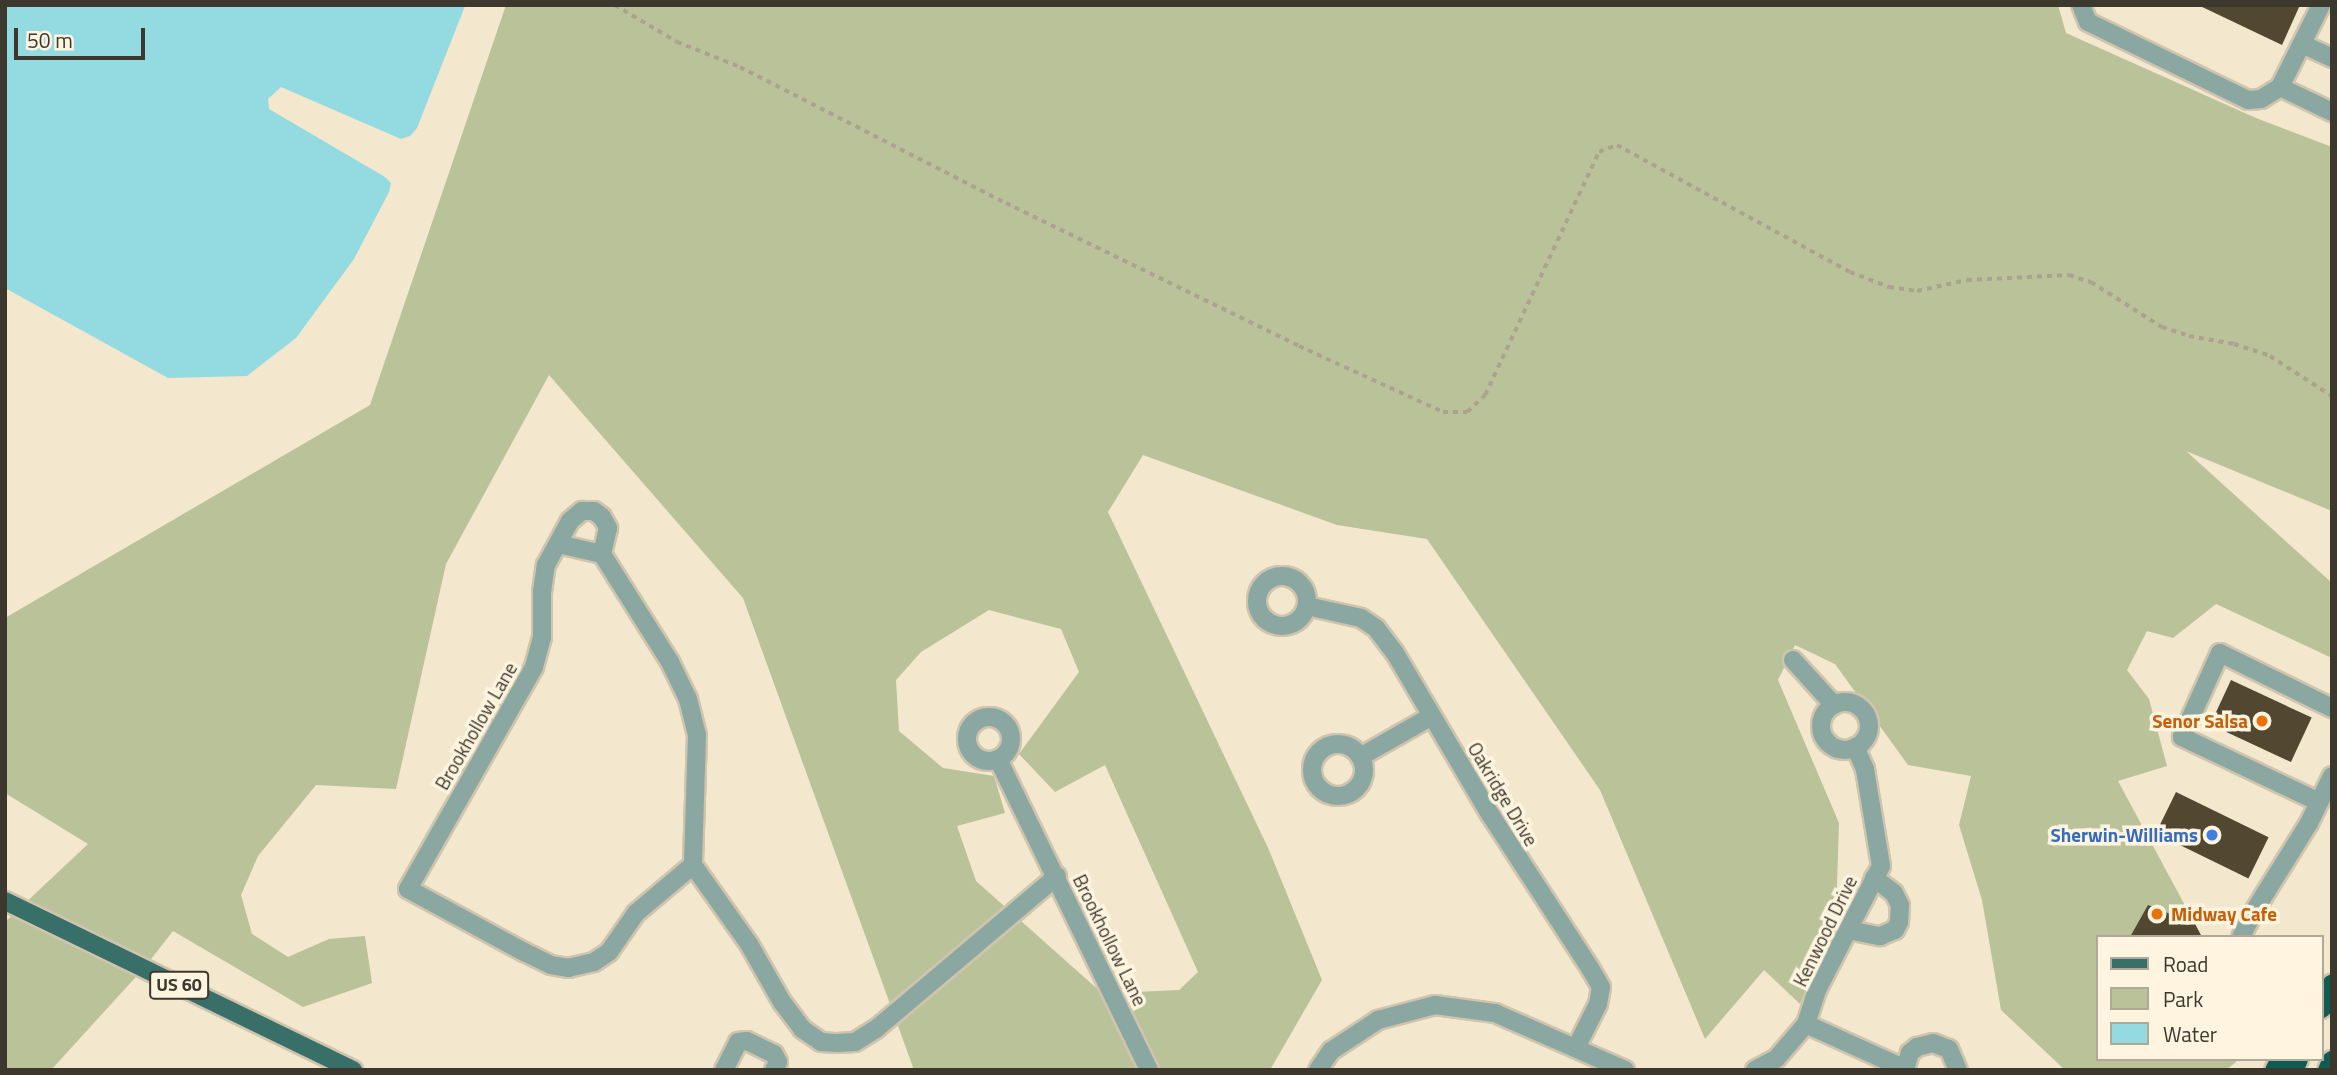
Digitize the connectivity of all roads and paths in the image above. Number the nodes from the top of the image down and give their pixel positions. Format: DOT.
graph roads {
  1 [pos="615,5"];
  2 [pos="2081,5"];
  3 [pos="2321,5"];
  4 [pos="2302,44"];
  5 [pos="2332,58"];
  6 [pos="2280,87"];
  7 [pos="2332,112"];
  8 [pos="2332,396"];
  9 [pos="558,544"];
  10 [pos="602,554"];
  11 [pos="1307,606"];
  12 [pos="1793,660"];
  13 [pos="1834,705"];
  14 [pos="2332,708"];
  15 [pos="1430,717"];
  16 [pos="1855,747"];
  17 [pos="1360,758"];
  18 [pos="998,759"];
  19 [pos="2332,776"];
  20 [pos="2319,802"];
  21 [pos="693,865"];
  22 [pos="1057,876"];
  23 [pos="1874,878"];
  24 [pos="5,901"];
  25 [pos="1848,930"];
  26 [pos="2242,935"];
  27 [pos="2332,982"];
  28 [pos="2323,1002"];
  29 [pos="1806,1024"];
  30 [pos="1576,1048"];
  31 [pos="2332,1061"];
  32 [pos="1622,1069"];
  33 [pos="354,1070"];
  34 [pos="724,1070"];
  35 [pos="774,1070"];
  36 [pos="1150,1070"];
  37 [pos="1318,1070"];
  38 [pos="1755,1070"];
  39 [pos="1905,1070"];
  40 [pos="1958,1070"];
  41 [pos="2328,1070"];
  1 -- 8 [label="path"];
  2 -- 6 [label="street"];
  3 -- 4 [label="street"];
  4 -- 5 [label="street"];
  4 -- 6 [label="street"];
  6 -- 7 [label="street"];
  9 -- 10 [label="street"];
  9 -- 10 [label="street, Brookhollow Lane"];
  9 -- 21 [label="street, Brookhollow Lane"];
  10 -- 21 [label="street"];
  11 -- 15 [label="street, Oakridge Drive"];
  12 -- 13 [label="street"];
  13 -- 16 [label="street"];
  13 -- 16 [label="street"];
  14 -- 20 [label="street"];
  15 -- 17 [label="street"];
  15 -- 30 [label="street, Oakridge Drive"];
  16 -- 23 [label="street, Kenwood Drive"];
  18 -- 22 [label="street"];
  19 -- 20 [label="street"];
  20 -- 26 [label="street"];
  21 -- 22 [label="street, Brookhollow Lane"];
  22 -- 36 [label="street, Brookhollow Lane"];
  23 -- 25 [label="street, Kenwood Drive"];
  23 -- 25 [label="street"];
  24 -- 33 [label="main road, US 60"];
  25 -- 29 [label="street, Kenwood Drive"];
  27 -- 28 [label="highway"];
  29 -- 38 [label="street, Kenwood Drive"];
  29 -- 39 [label="street"];
  30 -- 32 [label="street"];
  30 -- 37 [label="street"];
  31 -- 41 [label="highway"];
  34 -- 35 [label="street"];
  39 -- 40 [label="street"];
}
